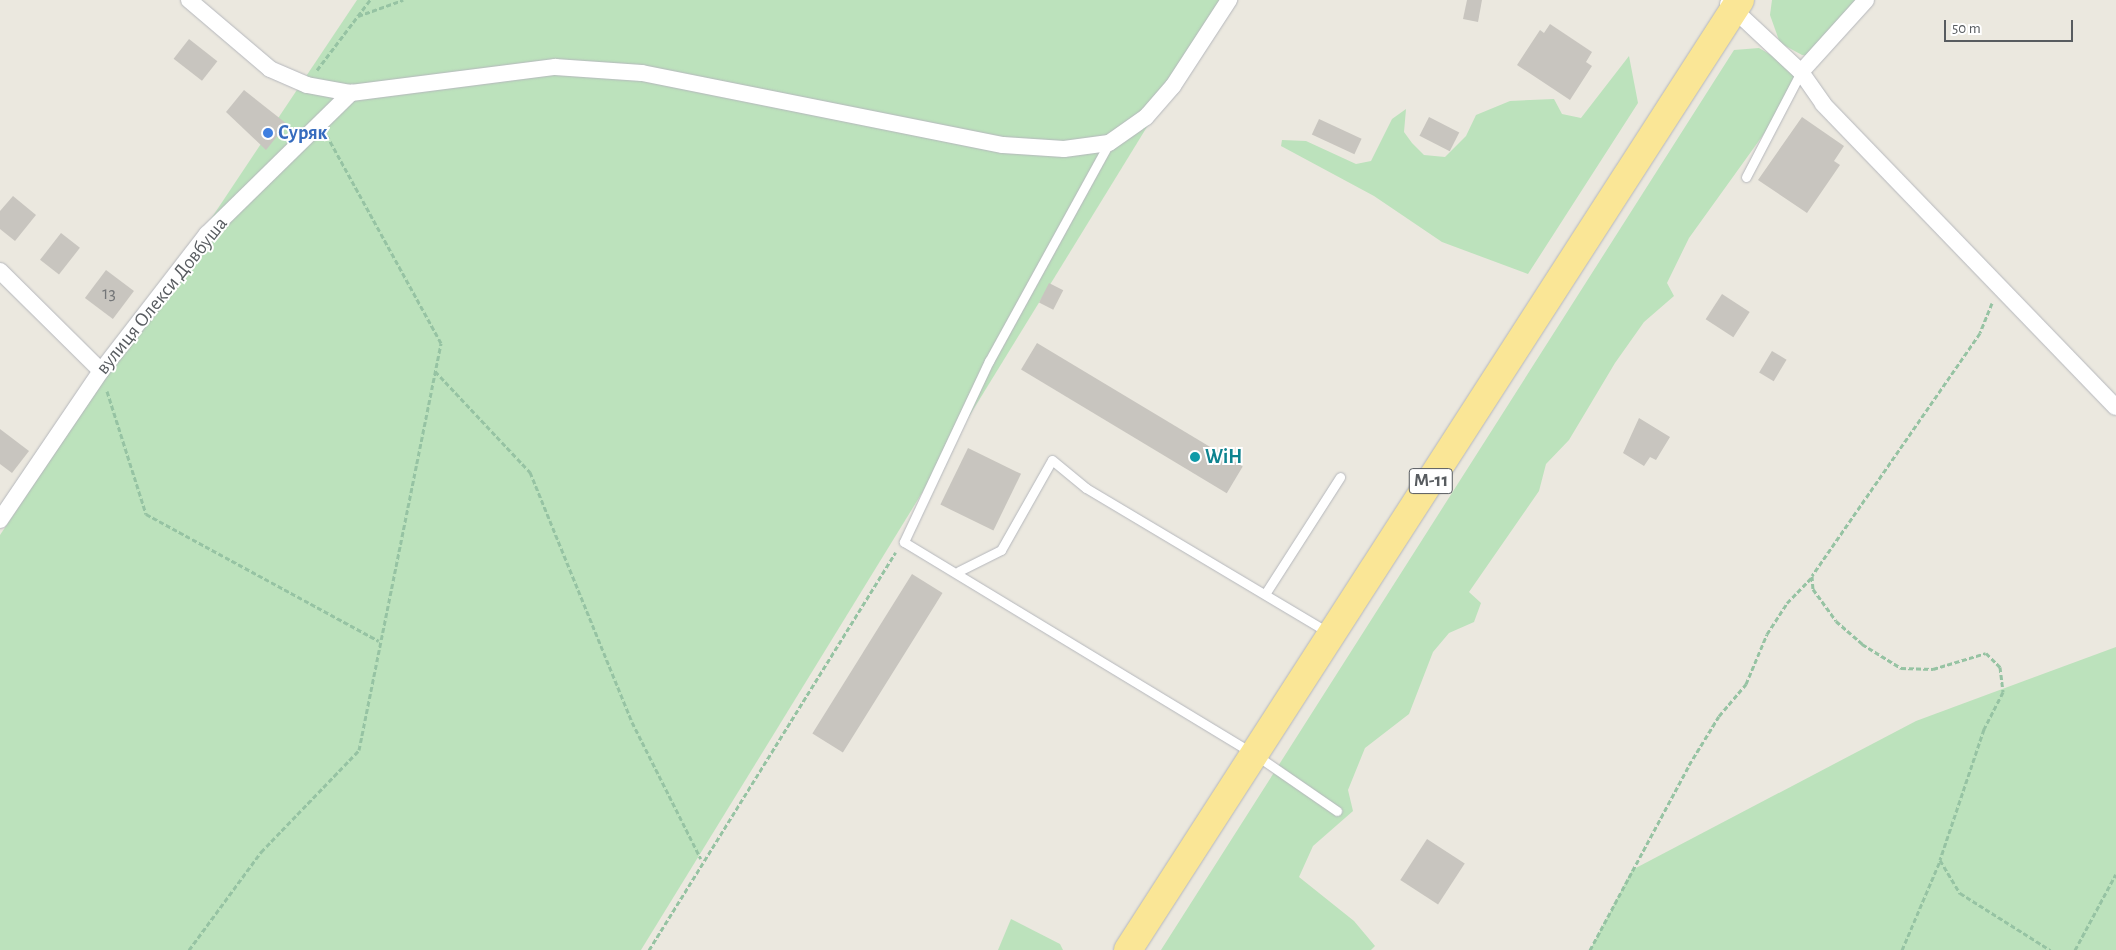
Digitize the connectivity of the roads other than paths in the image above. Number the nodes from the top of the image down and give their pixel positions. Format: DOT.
graph roads {
  1 [pos="189,0"];
  2 [pos="1229,0"];
  3 [pos="1866,0"];
  4 [pos="1733,4"];
  5 [pos="1801,72"];
  6 [pos="350,93"];
  7 [pos="1109,143"];
  8 [pos="1746,177"];
  9 [pos="0,271"];
  10 [pos="101,371"];
  11 [pos="2116,407"];
  12 [pos="1340,477"];
  13 [pos="0,520"];
  14 [pos="959,571"];
  15 [pos="1265,594"];
  16 [pos="1332,634"];
  17 [pos="1253,753"];
  18 [pos="1337,811"];
  19 [pos="1128,950"];
  1 -- 6 [label="street"];
  2 -- 7 [label="street"];
  3 -- 5 [label="street"];
  4 -- 5 [label="street"];
  4 -- 16 [label="highway, М-11"];
  5 -- 8 [label="lane"];
  5 -- 11 [label="street"];
  6 -- 7 [label="street"];
  6 -- 10 [label="street, вулиця Олекси Довбуша"];
  7 -- 14 [label="lane"];
  9 -- 10 [label="street"];
  10 -- 13 [label="street, вулиця Олекси Довбуша"];
  12 -- 15 [label="lane"];
  14 -- 15 [label="lane"];
  14 -- 17 [label="lane"];
  15 -- 16 [label="lane"];
  16 -- 17 [label="highway, М-11"];
  17 -- 18 [label="lane"];
  17 -- 19 [label="highway, М-11"];
}
